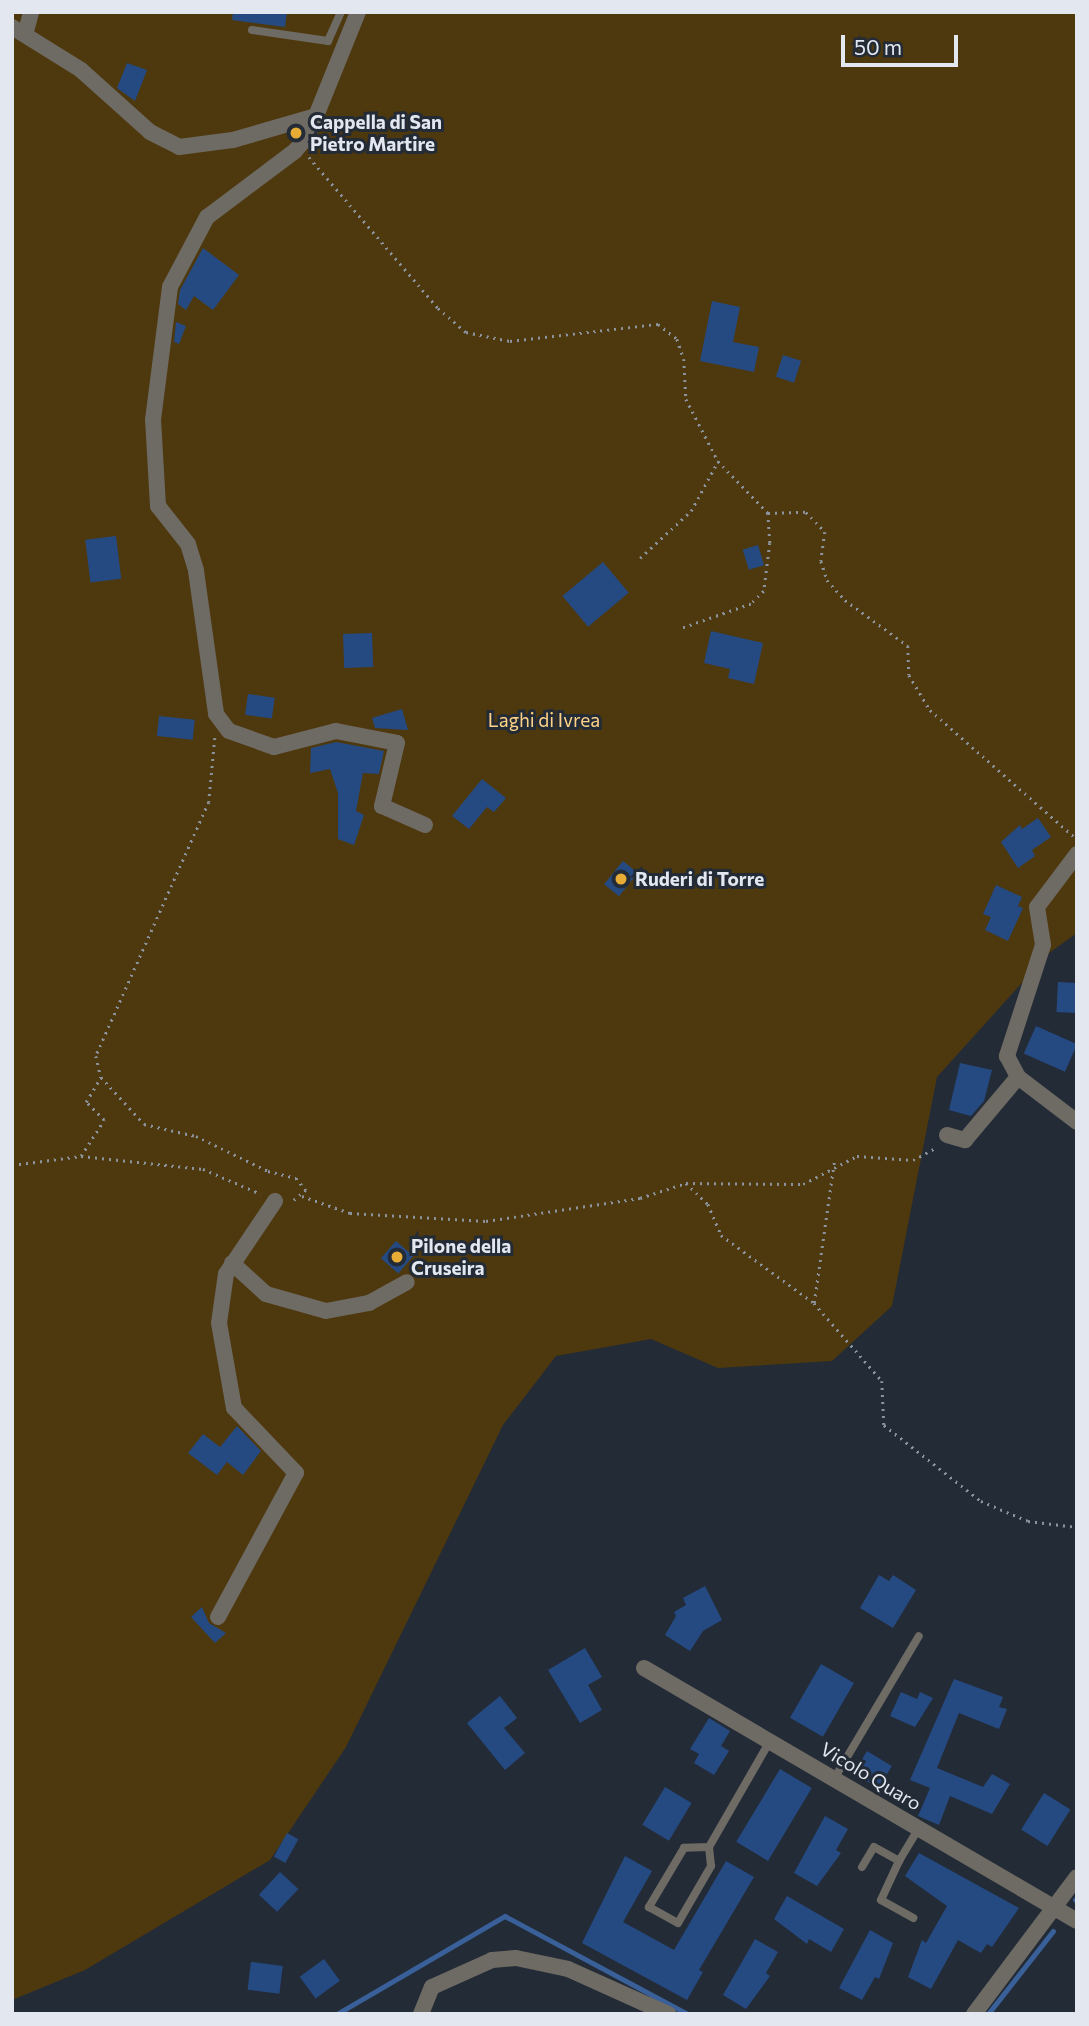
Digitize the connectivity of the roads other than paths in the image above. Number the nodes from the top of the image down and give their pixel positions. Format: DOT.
graph roads {
  1 [pos="31,12"];
  2 [pos="341,12"];
  3 [pos="358,12"];
  4 [pos="252,30"];
  5 [pos="19,31"];
  6 [pos="312,117"];
  7 [pos="425,825"];
  8 [pos="1077,854"];
  9 [pos="1018,1077"];
  10 [pos="1077,1122"];
  11 [pos="947,1135"];
  12 [pos="275,1201"];
  13 [pos="232,1263"];
  14 [pos="407,1282"];
  15 [pos="218,1617"];
  16 [pos="919,1636"];
  17 [pos="644,1668"];
  18 [pos="770,1741"];
  19 [pos="834,1779"];
  20 [pos="918,1829"];
  21 [pos="709,1847"];
  22 [pos="899,1861"];
  23 [pos="862,1867"];
  24 [pos="1077,1877"];
  25 [pos="1054,1908"];
  26 [pos="913,1918"];
  27 [pos="1077,1921"];
  28 [pos="421,2014"];
  29 [pos="668,2014"];
  30 [pos="974,2014"];
  1 -- 5 [label="street"];
  2 -- 4 [label="lane"];
  3 -- 6 [label="street"];
  5 -- 6 [label="street"];
  6 -- 7 [label="street"];
  8 -- 9 [label="street"];
  9 -- 10 [label="street"];
  9 -- 11 [label="street"];
  12 -- 13 [label="street"];
  13 -- 14 [label="street"];
  13 -- 15 [label="street"];
  16 -- 19 [label="lane"];
  17 -- 18 [label="street, Vicolo Quaro"];
  18 -- 19 [label="street, Vicolo Quaro"];
  18 -- 21 [label="lane"];
  19 -- 20 [label="street, Vicolo Quaro"];
  20 -- 22 [label="lane"];
  20 -- 25 [label="street, Vicolo Quaro"];
  21 -- 21 [label="lane"];
  22 -- 23 [label="lane"];
  22 -- 26 [label="lane"];
  24 -- 25 [label="street"];
  25 -- 27 [label="street, Vicolo Quaro"];
  25 -- 30 [label="street"];
  28 -- 29 [label="street"];
}
